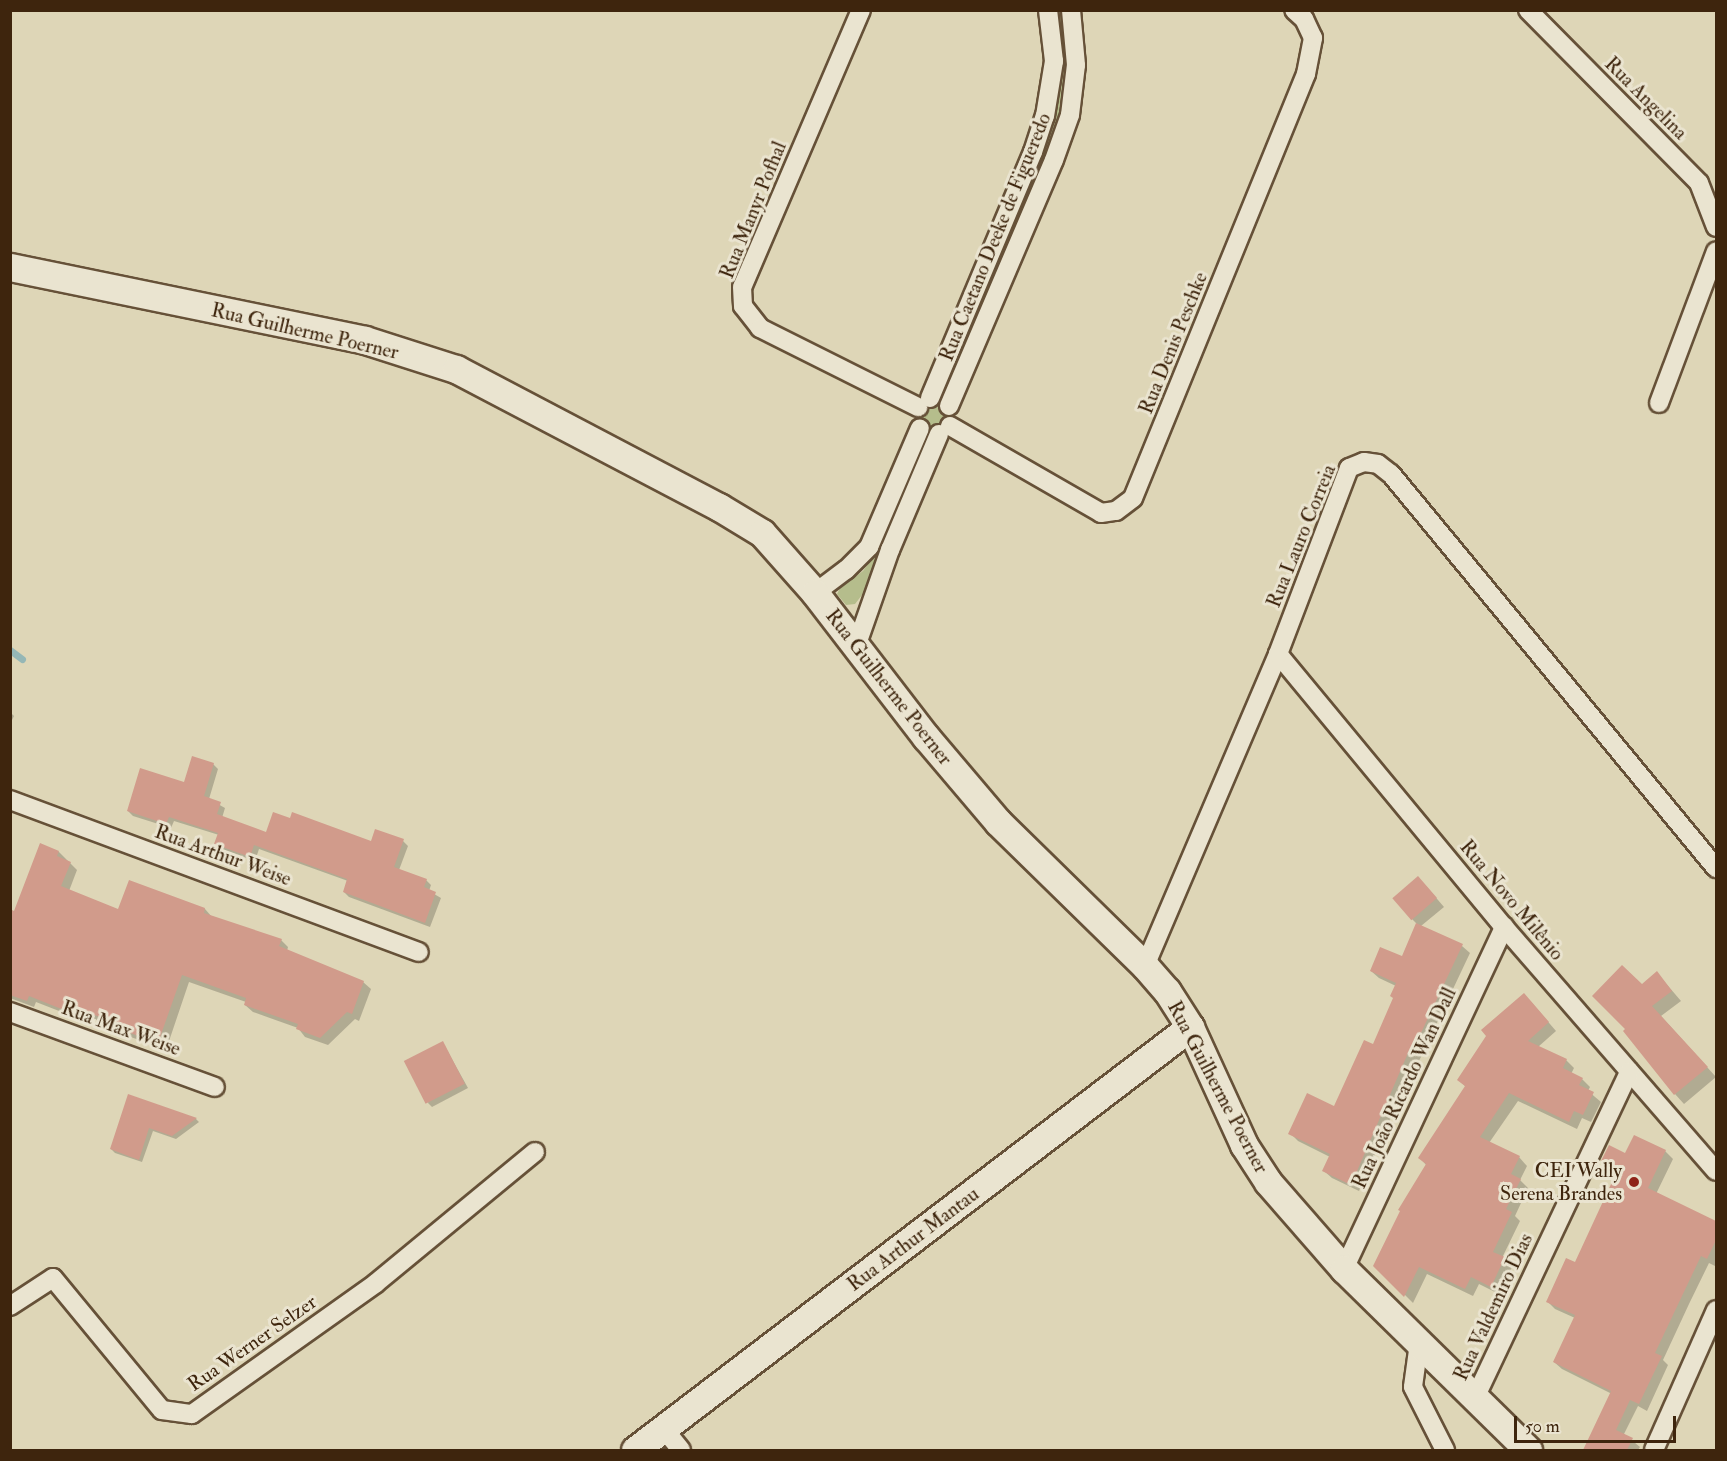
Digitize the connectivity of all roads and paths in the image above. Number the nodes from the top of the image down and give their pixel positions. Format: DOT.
graph roads {
  1 [pos="861,10"];
  2 [pos="1048,10"];
  3 [pos="1071,10"];
  4 [pos="1294,10"];
  5 [pos="1528,10"];
  6 [pos="1716,227"];
  7 [pos="1716,251"];
  8 [pos="10,267"];
  9 [pos="924,403"];
  10 [pos="1659,403"];
  11 [pos="949,406"];
  12 [pos="920,428"];
  13 [pos="944,430"];
  14 [pos="815,593"];
  15 [pos="857,644"];
  16 [pos="1278,654"];
  17 [pos="10,800"];
  18 [pos="1716,868"];
  19 [pos="1504,927"];
  20 [pos="420,952"];
  21 [pos="1146,966"];
  22 [pos="10,1012"];
  23 [pos="1190,1027"];
  24 [pos="1629,1072"];
  25 [pos="215,1087"];
  26 [pos="535,1152"];
  27 [pos="1716,1171"];
  28 [pos="1344,1269"];
  29 [pos="10,1306"];
  30 [pos="1716,1310"];
  31 [pos="1419,1343"];
  32 [pos="1475,1398"];
  33 [pos="664,1429"];
  34 [pos="635,1450"];
  35 [pos="681,1450"];
  36 [pos="1445,1450"];
  37 [pos="1528,1450"];
  38 [pos="1654,1450"];
  1 -- 9 [label="street, Rua Manyr Pofhal"];
  2 -- 9 [label="street, Rua Caetano Deeke de Figueredo"];
  3 -- 11 [label="street, Rua Caetano Deeke de Figueredo"];
  4 -- 13 [label="street, Rua Denis Peschke"];
  5 -- 6 [label="street, Rua Angelina"];
  7 -- 10 [label="street"];
  8 -- 14 [label="street, Rua Guilherme Poerner"];
  9 -- 11 [label="street"];
  9 -- 12 [label="street"];
  11 -- 13 [label="street"];
  12 -- 13 [label="street"];
  12 -- 14 [label="street"];
  13 -- 15 [label="street"];
  14 -- 15 [label="street, Rua Guilherme Poerner"];
  15 -- 21 [label="street, Rua Guilherme Poerner"];
  16 -- 18 [label="street, Rua Lauro Correia"];
  16 -- 19 [label="street, Rua Novo Milênio"];
  16 -- 21 [label="street, Rua Lauro Correia"];
  17 -- 20 [label="street, Rua Arthur Weise"];
  19 -- 24 [label="street, Rua Novo Milênio"];
  19 -- 28 [label="street, Rua João Ricardo Wan Dall"];
  21 -- 23 [label="street, Rua Guilherme Poerner"];
  22 -- 25 [label="street, Rua Max Weise"];
  23 -- 28 [label="street, Rua Guilherme Poerner"];
  23 -- 33 [label="street, Rua Arthur Mantau"];
  24 -- 27 [label="street, Rua Novo Milênio"];
  24 -- 32 [label="street, Rua Valdemiro Dias"];
  26 -- 29 [label="street, Rua Werner Selzer"];
  28 -- 31 [label="street, Rua Guilherme Poerner"];
  30 -- 38 [label="street"];
  31 -- 32 [label="street, Rua Guilherme Poerner"];
  31 -- 36 [label="street"];
  32 -- 37 [label="street, Rua Guilherme Poerner"];
  33 -- 34 [label="street, Rua Arthur Mantau"];
  33 -- 35 [label="street"];
}
